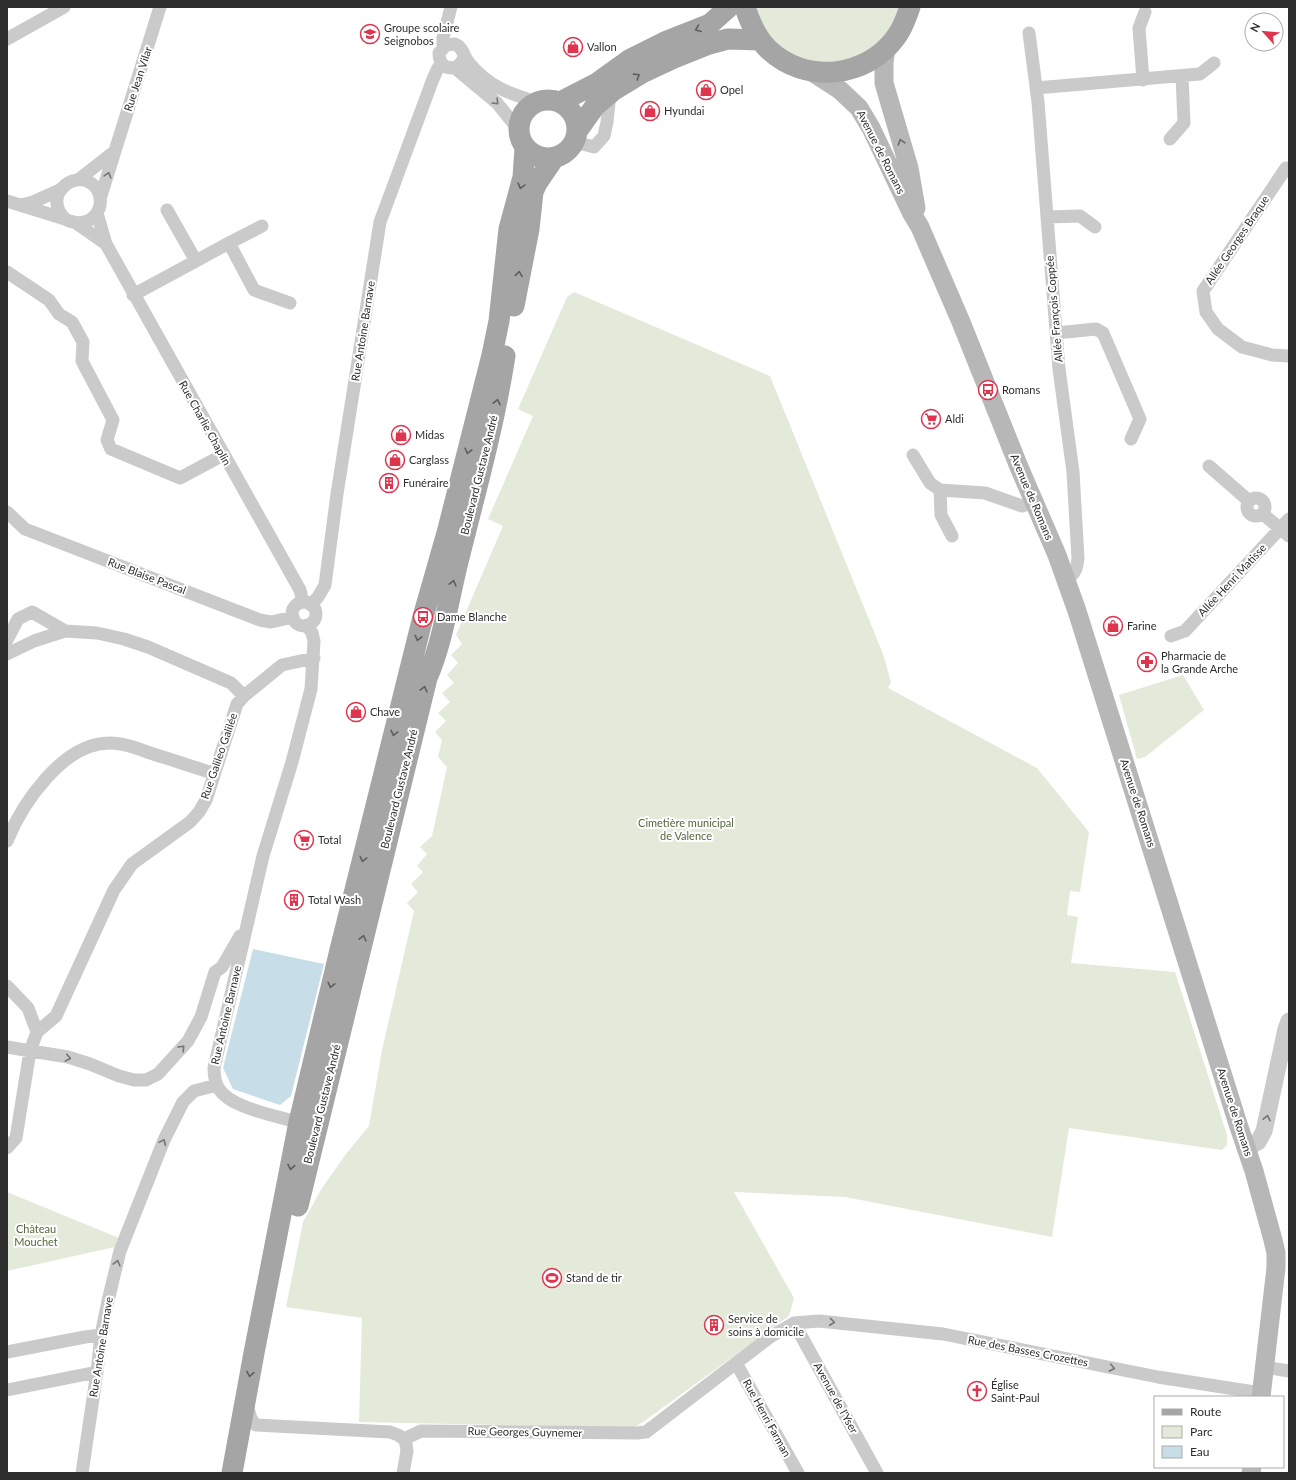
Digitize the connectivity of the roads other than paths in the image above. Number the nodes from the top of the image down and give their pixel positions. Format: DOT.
graph roads {
  1 [pos="64,7"];
  2 [pos="160,7"];
  3 [pos="729,7"];
  4 [pos="745,7"];
  5 [pos="910,7"];
  6 [pos="450,11"];
  7 [pos="1145,12"];
  8 [pos="1029,33"];
  9 [pos="7,39"];
  10 [pos="760,40"];
  11 [pos="449,45"];
  12 [pos="886,49"];
  13 [pos="464,57"];
  14 [pos="442,64"];
  15 [pos="1214,64"];
  16 [pos="455,68"];
  17 [pos="812,72"];
  18 [pos="1182,76"];
  19 [pos="1143,80"];
  20 [pos="1036,88"];
  21 [pos="537,102"];
  22 [pos="560,102"];
  23 [pos="576,136"];
  24 [pos="522,138"];
  25 [pos="1170,139"];
  26 [pos="115,151"];
  27 [pos="554,158"];
  28 [pos="1286,168"];
  29 [pos="78,180"];
  30 [pos="60,190"];
  31 [pos="100,199"];
  32 [pos="7,201"];
  33 [pos="21,205"];
  34 [pos="167,210"];
  35 [pos="97,213"];
  36 [pos="1047,218"];
  37 [pos="71,221"];
  38 [pos="262,226"];
  39 [pos="920,227"];
  40 [pos="1095,227"];
  41 [pos="229,243"];
  42 [pos="106,244"];
  43 [pos="196,261"];
  44 [pos="7,272"];
  45 [pos="133,295"];
  46 [pos="290,303"];
  47 [pos="1056,333"];
  48 [pos="1289,356"];
  49 [pos="1131,439"];
  50 [pos="223,455"];
  51 [pos="913,456"];
  52 [pos="1209,466"];
  53 [pos="940,490"];
  54 [pos="1035,502"];
  55 [pos="7,512"];
  56 [pos="1289,518"];
  57 [pos="1285,532"];
  58 [pos="952,536"];
  59 [pos="1066,578"];
  60 [pos="307,603"];
  61 [pos="293,617"];
  62 [pos="307,625"];
  63 [pos="65,631"];
  64 [pos="1171,636"];
  65 [pos="7,640"];
  66 [pos="7,654"];
  67 [pos="314,658"];
  68 [pos="244,696"];
  69 [pos="214,774"];
  70 [pos="7,842"];
  71 [pos="247,924"];
  72 [pos="7,986"];
  73 [pos="1289,1021"];
  74 [pos="38,1032"];
  75 [pos="7,1047"];
  76 [pos="30,1051"];
  77 [pos="217,1085"];
  78 [pos="303,1124"];
  79 [pos="7,1148"];
  80 [pos="1246,1148"];
  81 [pos="304,1180"];
  82 [pos="269,1307"];
  83 [pos="794,1323"];
  84 [pos="101,1335"];
  85 [pos="7,1352"];
  86 [pos="736,1363"];
  87 [pos="1264,1366"];
  88 [pos="1289,1371"];
  89 [pos="97,1372"];
  90 [pos="7,1390"];
  91 [pos="1261,1395"];
  92 [pos="247,1396"];
  93 [pos="256,1425"];
  94 [pos="404,1439"];
  95 [pos="82,1473"];
  96 [pos="232,1473"];
  97 [pos="246,1473"];
  98 [pos="403,1473"];
  99 [pos="798,1473"];
  100 [pos="877,1473"];
  1 -- 9 [label="street"];
  2 -- 26 [label="street, Rue Jean Vilar"];
  3 -- 22 [label="main road, one-way"];
  4 -- 10 [label="main road"];
  5 -- 12 [label="main road"];
  6 -- 11 [label="street"];
  7 -- 19 [label="street"];
  8 -- 20 [label="street, Allée François Coppée"];
  10 -- 17 [label="main road"];
  23 -- 10 [label="main road, Boulevard Gustave André, one-way"];
  11 -- 13 [label="street"];
  11 -- 14 [label="street"];
  12 -- 17 [label="main road"];
  39 -- 12 [label="main road, Avenue de Romans, one-way"];
  13 -- 16 [label="street"];
  13 -- 21 [label="street"];
  14 -- 16 [label="street"];
  14 -- 60 [label="street, Rue Antoine Barnave"];
  15 -- 18 [label="street"];
  16 -- 24 [label="street, one-way"];
  17 -- 39 [label="main road, Avenue de Romans"];
  18 -- 19 [label="street"];
  18 -- 25 [label="street"];
  19 -- 20 [label="street"];
  20 -- 36 [label="street, Allée François Coppée"];
  21 -- 22 [label="main road"];
  21 -- 24 [label="main road, Boulevard Gustave André"];
  22 -- 23 [label="main road"];
  23 -- 27 [label="main road, Boulevard Gustave André"];
  24 -- 27 [label="main road"];
  24 -- 78 [label="main road, Boulevard Gustave André, one-way"];
  26 -- 29 [label="street"];
  31 -- 26 [label="street, Rue Jean Vilar, one-way"];
  81 -- 27 [label="main road, Boulevard Gustave André, one-way"];
  28 -- 48 [label="street, Allée Georges Braque"];
  29 -- 30 [label="street"];
  29 -- 31 [label="street"];
  30 -- 33 [label="street"];
  30 -- 37 [label="street"];
  31 -- 35 [label="street, Rue Jean Vilar"];
  32 -- 33 [label="street"];
  33 -- 37 [label="street"];
  34 -- 43 [label="street"];
  35 -- 37 [label="street"];
  35 -- 42 [label="street, Rue Charlie Chaplin"];
  36 -- 40 [label="street"];
  36 -- 47 [label="street, Allée François Coppée"];
  37 -- 42 [label="street, Rue Charlie Chaplin"];
  38 -- 41 [label="street"];
  39 -- 54 [label="main road, Avenue de Romans"];
  41 -- 43 [label="street"];
  41 -- 46 [label="street"];
  42 -- 45 [label="street, Rue Charlie Chaplin"];
  43 -- 45 [label="street"];
  44 -- 50 [label="street"];
  45 -- 50 [label="street, Rue Charlie Chaplin"];
  47 -- 49 [label="street"];
  47 -- 59 [label="street, Allée François Coppée"];
  50 -- 60 [label="street, Rue Charlie Chaplin"];
  51 -- 53 [label="street"];
  52 -- 57 [label="street"];
  53 -- 54 [label="street"];
  53 -- 58 [label="street"];
  54 -- 59 [label="main road, Avenue de Romans"];
  55 -- 61 [label="street, Rue Blaise Pascal"];
  56 -- 57 [label="street, Allée Henri Matisse"];
  57 -- 64 [label="street, Allée Henri Matisse"];
  59 -- 80 [label="main road, Avenue de Romans"];
  60 -- 61 [label="street"];
  60 -- 62 [label="street"];
  61 -- 62 [label="street"];
  62 -- 67 [label="street, Rue Antoine Barnave"];
  63 -- 65 [label="street"];
  63 -- 66 [label="street"];
  63 -- 68 [label="street"];
  67 -- 68 [label="street, Rue Galileo Galilée"];
  67 -- 71 [label="street, Rue Antoine Barnave"];
  68 -- 69 [label="street, Rue Galileo Galilée"];
  69 -- 70 [label="street"];
  69 -- 74 [label="street, Rue Galileo Galilée"];
  76 -- 71 [label="street, one-way"];
  71 -- 77 [label="street, Rue Antoine Barnave"];
  72 -- 74 [label="street"];
  80 -- 73 [label="street, one-way"];
  74 -- 76 [label="street"];
  75 -- 76 [label="street"];
  76 -- 79 [label="street"];
  77 -- 78 [label="street"];
  84 -- 77 [label="street, Rue Antoine Barnave, one-way"];
  78 -- 81 [label="street"];
  78 -- 82 [label="main road, Boulevard Gustave André, one-way"];
  80 -- 87 [label="main road, Avenue de Romans"];
  81 -- 82 [label="main road, Boulevard Gustave André"];
  82 -- 92 [label="main road, Boulevard Gustave André, one-way"];
  82 -- 93 [label="main road, Boulevard Gustave André"];
  83 -- 86 [label="street, Rue Georges Guynemer"];
  83 -- 91 [label="street, Rue des Basses Crozettes, one-way"];
  83 -- 100 [label="street, Avenue de l'Yser"];
  84 -- 85 [label="street"];
  84 -- 89 [label="street, Rue Antoine Barnave"];
  86 -- 94 [label="street, Rue Georges Guynemer"];
  86 -- 99 [label="street, Rue Henri Farman"];
  87 -- 88 [label="street"];
  87 -- 91 [label="main road, Avenue de Romans"];
  89 -- 90 [label="street"];
  89 -- 95 [label="street, Rue Antoine Barnave"];
  92 -- 93 [label="street"];
  92 -- 96 [label="main road, Boulevard Gustave André"];
  93 -- 94 [label="street"];
  93 -- 97 [label="main road, Boulevard Gustave André"];
  94 -- 98 [label="street"];
}
